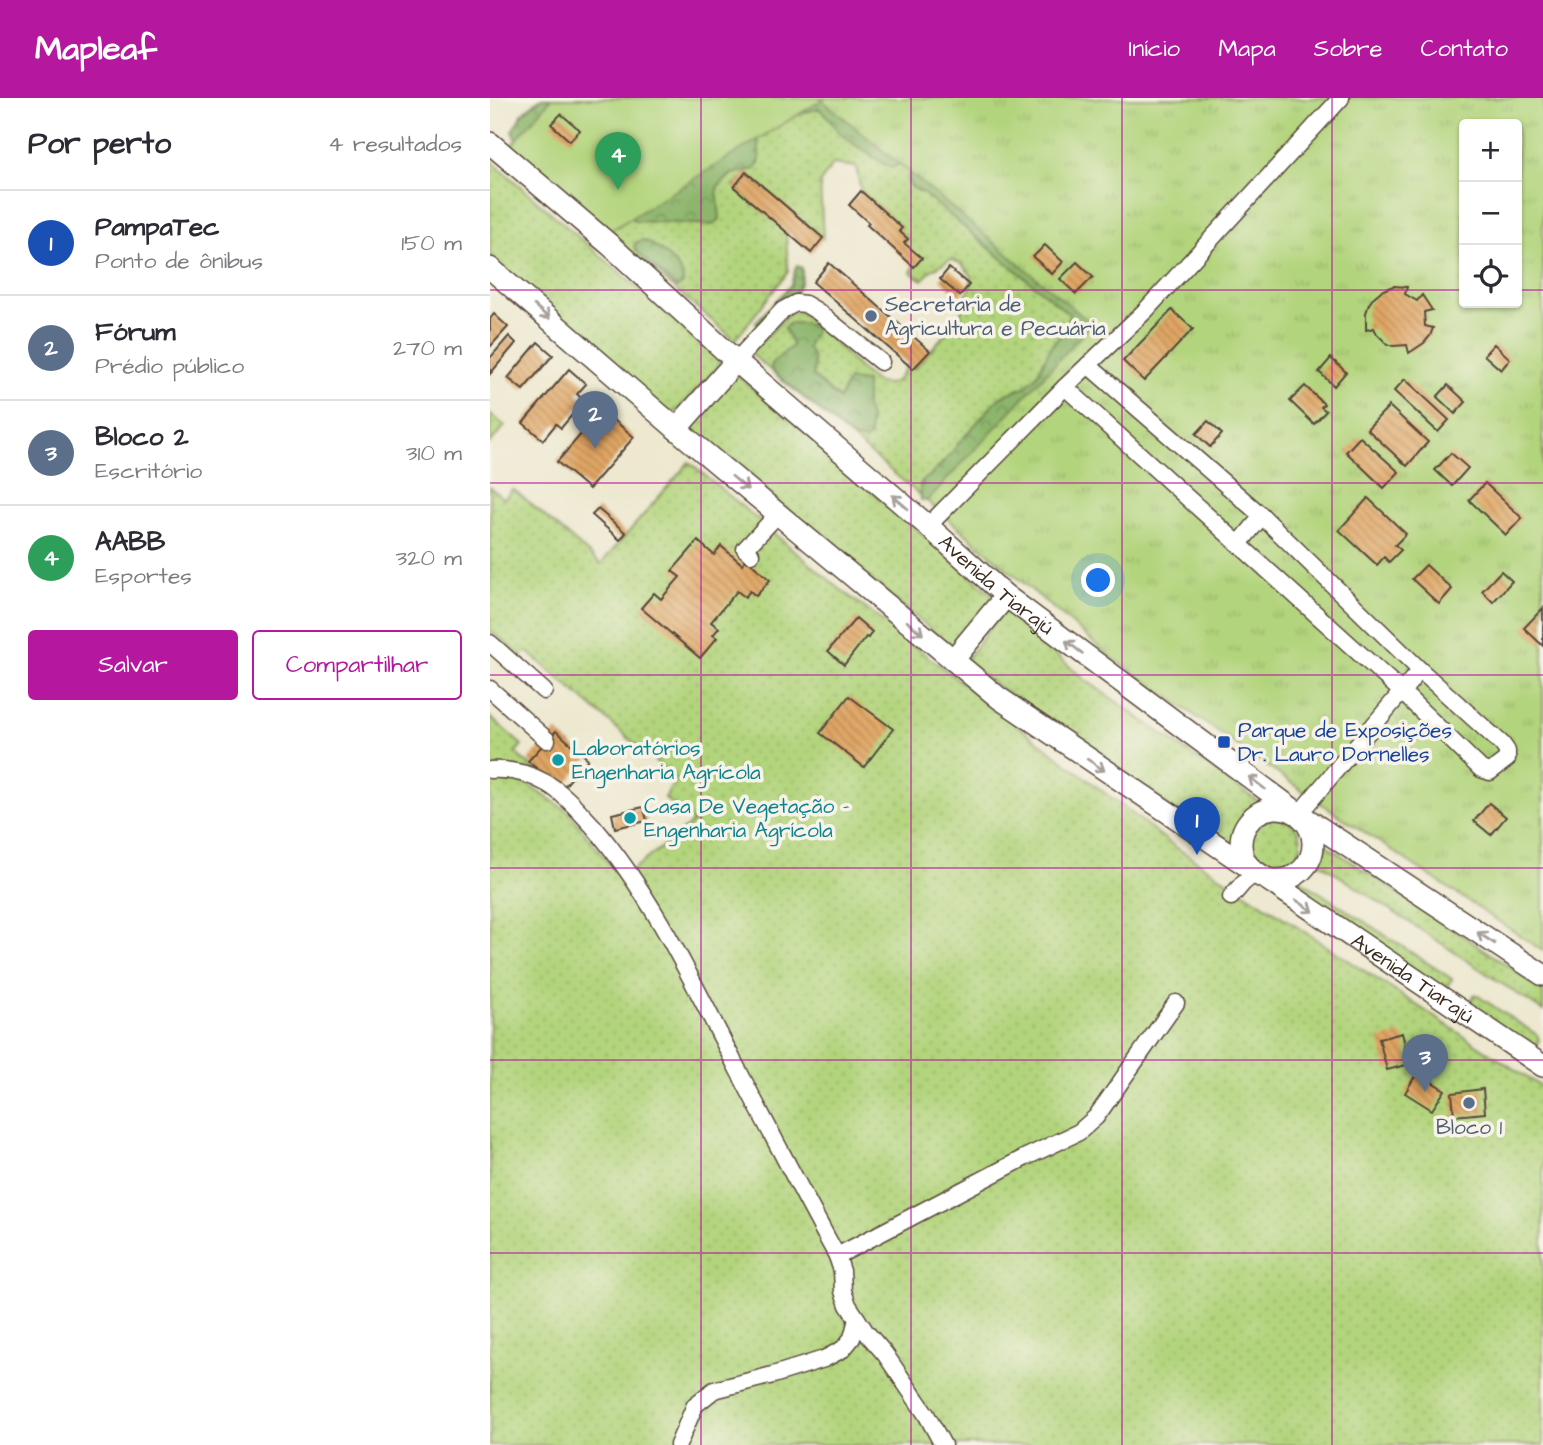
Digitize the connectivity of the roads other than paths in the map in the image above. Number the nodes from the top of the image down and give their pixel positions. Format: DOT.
graph roads {
  1 [pos="1341,98"];
  2 [pos="490,143"];
  3 [pos="492,274"];
  4 [pos="736,361"];
  5 [pos="881,362"];
  6 [pos="1088,365"];
  7 [pos="1065,387"];
  8 [pos="676,429"];
  9 [pos="778,514"];
  10 [pos="1262,516"];
  11 [pos="928,526"];
  12 [pos="1239,544"];
  13 [pos="751,554"];
  14 [pos="1006,596"];
  15 [pos="490,643"];
  16 [pos="953,660"];
  17 [pos="1420,670"];
  18 [pos="490,689"];
  19 [pos="544,691"];
  20 [pos="1401,691"];
  21 [pos="547,740"];
  22 [pos="490,771"];
  23 [pos="1299,814"];
  24 [pos="1255,873"];
  25 [pos="1231,897"];
  26 [pos="1543,975"];
  27 [pos="1176,1003"];
  28 [pos="1543,1066"];
  29 [pos="836,1256"];
  30 [pos="857,1319"];
  31 [pos="678,1445"];
  32 [pos="943,1445"];
  1 -- 6 [label="street"];
  2 -- 4 [label="main road, Avenida Tiarajú"];
  3 -- 8 [label="main road, Avenida Tiarajú, one-way"];
  4 -- 5 [label="street"];
  4 -- 8 [label="main road"];
  11 -- 4 [label="main road, Avenida Tiarajú, one-way"];
  6 -- 7 [label="street"];
  6 -- 10 [label="street"];
  7 -- 11 [label="street"];
  7 -- 12 [label="street"];
  8 -- 9 [label="main road, Avenida Tiarajú, one-way"];
  9 -- 13 [label="street"];
  9 -- 16 [label="main road, Avenida Tiarajú, one-way"];
  10 -- 12 [label="street"];
  10 -- 17 [label="street"];
  11 -- 14 [label="main road, Avenida Tiarajú"];
  12 -- 20 [label="street"];
  14 -- 16 [label="main road"];
  23 -- 14 [label="main road, Avenida Tiarajú, one-way"];
  15 -- 19 [label="street"];
  16 -- 24 [label="main road, Avenida Tiarajú, one-way"];
  17 -- 20 [label="street"];
  17 -- 20 [label="street"];
  18 -- 21 [label="street"];
  20 -- 23 [label="street"];
  22 -- 29 [label="street"];
  23 -- 24 [label="main road"];
  23 -- 24 [label="main road"];
  26 -- 23 [label="main road, Avenida Tiarajú, one-way"];
  24 -- 25 [label="street"];
  24 -- 28 [label="main road, Avenida Tiarajú, one-way"];
  27 -- 29 [label="street"];
  29 -- 30 [label="street"];
  30 -- 31 [label="street"];
  30 -- 32 [label="street"];
}
